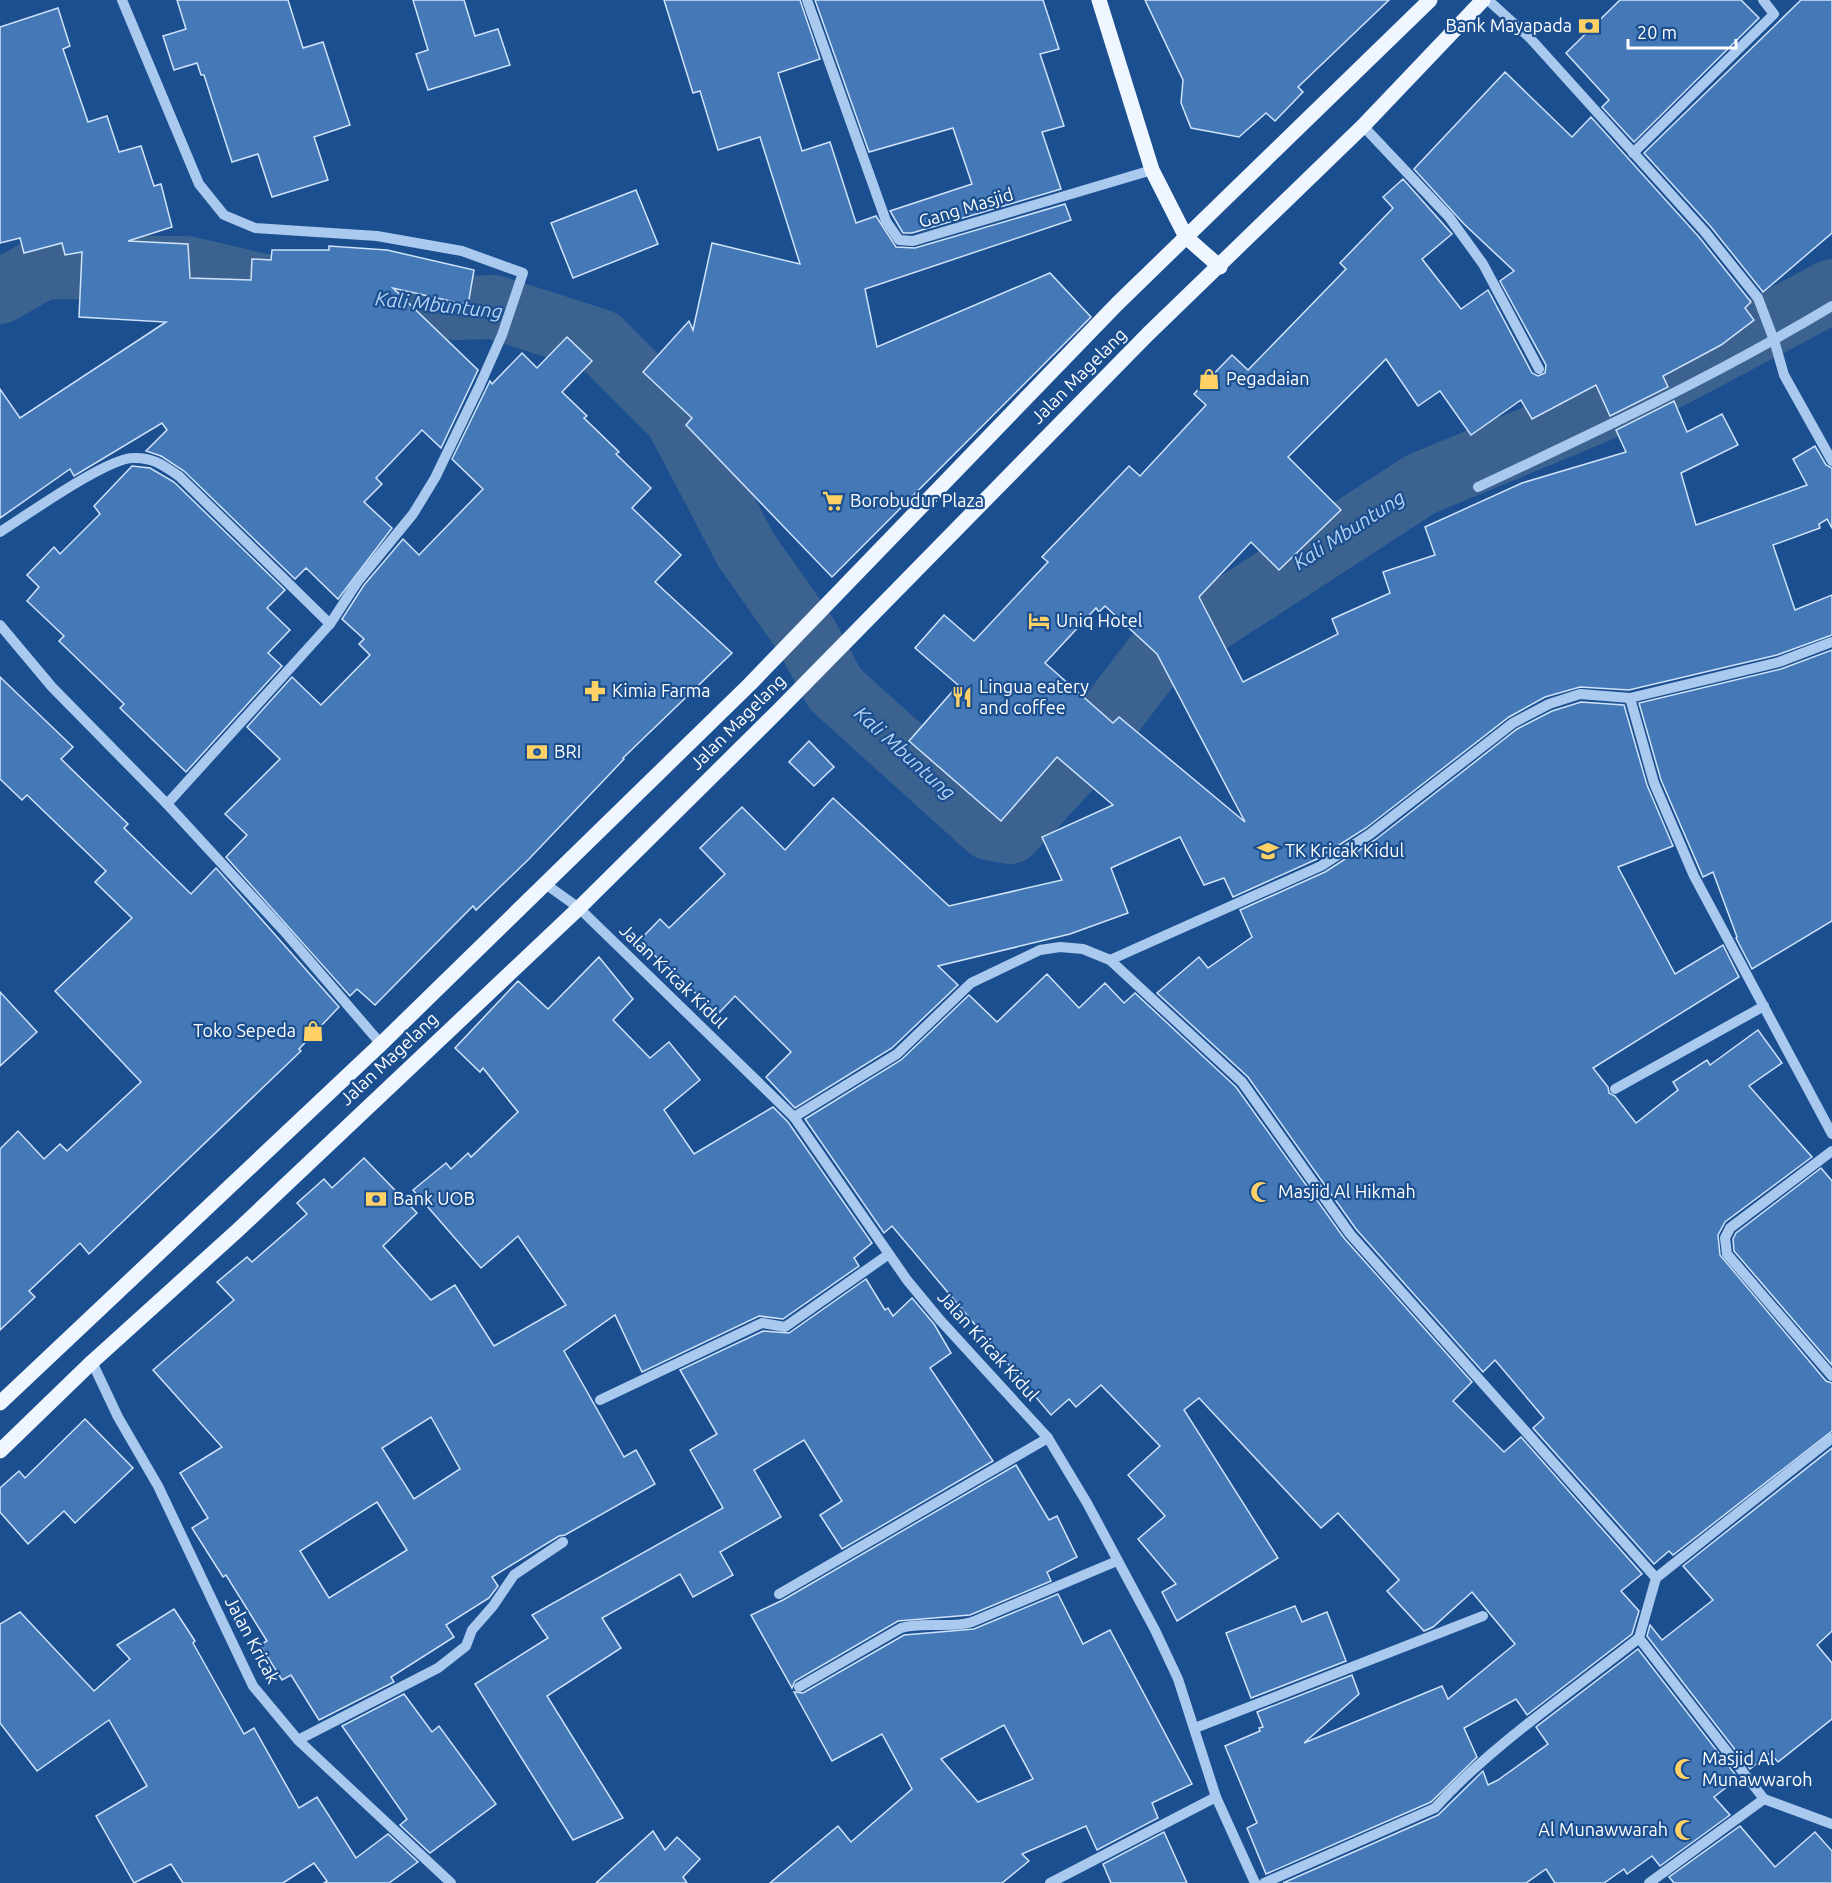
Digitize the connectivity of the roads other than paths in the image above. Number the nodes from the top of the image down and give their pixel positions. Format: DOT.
graph roads {
  1 [pos="122,0"];
  2 [pos="807,0"];
  3 [pos="1100,0"];
  4 [pos="1430,0"];
  5 [pos="1484,0"];
  6 [pos="1488,0"];
  7 [pos="1763,0"];
  8 [pos="1364,126"];
  9 [pos="1633,153"];
  10 [pos="1152,170"];
  11 [pos="1186,237"];
  12 [pos="1220,267"];
  13 [pos="1832,306"];
  14 [pos="1773,337"];
  15 [pos="1539,369"];
  16 [pos="1832,461"];
  17 [pos="1478,487"];
  18 [pos="0,532"];
  19 [pos="330,624"];
  20 [pos="0,625"];
  21 [pos="1832,642"];
  22 [pos="1630,698"];
  23 [pos="167,804"];
  24 [pos="544,883"];
  25 [pos="579,908"];
  26 [pos="1110,960"];
  27 [pos="1764,1006"];
  28 [pos="381,1044"];
  29 [pos="1615,1089"];
  30 [pos="794,1117"];
  31 [pos="1832,1134"];
  32 [pos="1832,1151"];
  33 [pos="889,1254"];
  34 [pos="92,1362"];
  35 [pos="1832,1376"];
  36 [pos="600,1400"];
  37 [pos="0,1402"];
  38 [pos="1048,1438"];
  39 [pos="1832,1438"];
  40 [pos="0,1451"];
  41 [pos="563,1542"];
  42 [pos="1117,1561"];
  43 [pos="1656,1578"];
  44 [pos="779,1594"];
  45 [pos="1483,1616"];
  46 [pos="1639,1638"];
  47 [pos="799,1687"];
  48 [pos="1195,1728"];
  49 [pos="298,1740"];
  50 [pos="1216,1797"];
  51 [pos="1764,1799"];
  52 [pos="1832,1824"];
  53 [pos="451,1883"];
  54 [pos="1050,1883"];
  55 [pos="1255,1883"];
  56 [pos="1264,1883"];
  57 [pos="1649,1883"];
  1 -- 19 [label="street"];
  2 -- 10 [label="street, Gang Masjid"];
  3 -- 10 [label="main road"];
  4 -- 11 [label="main road, Jalan Magelang"];
  5 -- 8 [label="main road, Jalan Magelang"];
  6 -- 9 [label="street"];
  7 -- 9 [label="street"];
  8 -- 12 [label="main road, Jalan Magelang"];
  8 -- 15 [label="street"];
  9 -- 14 [label="street"];
  10 -- 11 [label="main road"];
  11 -- 12 [label="main road"];
  11 -- 24 [label="main road, Jalan Magelang"];
  12 -- 25 [label="main road, Jalan Magelang"];
  13 -- 14 [label="street"];
  14 -- 16 [label="street"];
  14 -- 17 [label="street"];
  18 -- 19 [label="street"];
  19 -- 23 [label="street"];
  20 -- 23 [label="street"];
  21 -- 22 [label="street"];
  22 -- 26 [label="street"];
  22 -- 27 [label="street"];
  23 -- 28 [label="street"];
  24 -- 25 [label="street, Jalan Kricak Kidul"];
  24 -- 28 [label="main road, Jalan Magelang"];
  25 -- 30 [label="street, Jalan Kricak Kidul"];
  25 -- 34 [label="main road, Jalan Magelang"];
  26 -- 30 [label="street"];
  26 -- 43 [label="street"];
  27 -- 29 [label="street"];
  27 -- 31 [label="street"];
  28 -- 37 [label="main road, Jalan Magelang"];
  30 -- 33 [label="street, Jalan Kricak Kidul"];
  32 -- 35 [label="street"];
  33 -- 36 [label="street"];
  33 -- 38 [label="street, Jalan Kricak Kidul"];
  34 -- 40 [label="main road, Jalan Magelang"];
  34 -- 49 [label="street, Jalan Kricak"];
  38 -- 42 [label="street, Jalan Kricak Kidul"];
  38 -- 44 [label="street"];
  39 -- 43 [label="street"];
  41 -- 49 [label="street"];
  42 -- 47 [label="street"];
  42 -- 48 [label="street, Jalan Kricak Kidul"];
  43 -- 46 [label="street"];
  45 -- 48 [label="street"];
  46 -- 51 [label="street"];
  46 -- 56 [label="street"];
  48 -- 50 [label="street, Jalan Kricak Kidul"];
  49 -- 53 [label="street, Jalan Kricak"];
  50 -- 54 [label="street"];
  50 -- 55 [label="street, Jalan Kricak Kidul"];
  51 -- 52 [label="street"];
  51 -- 57 [label="street"];
}
